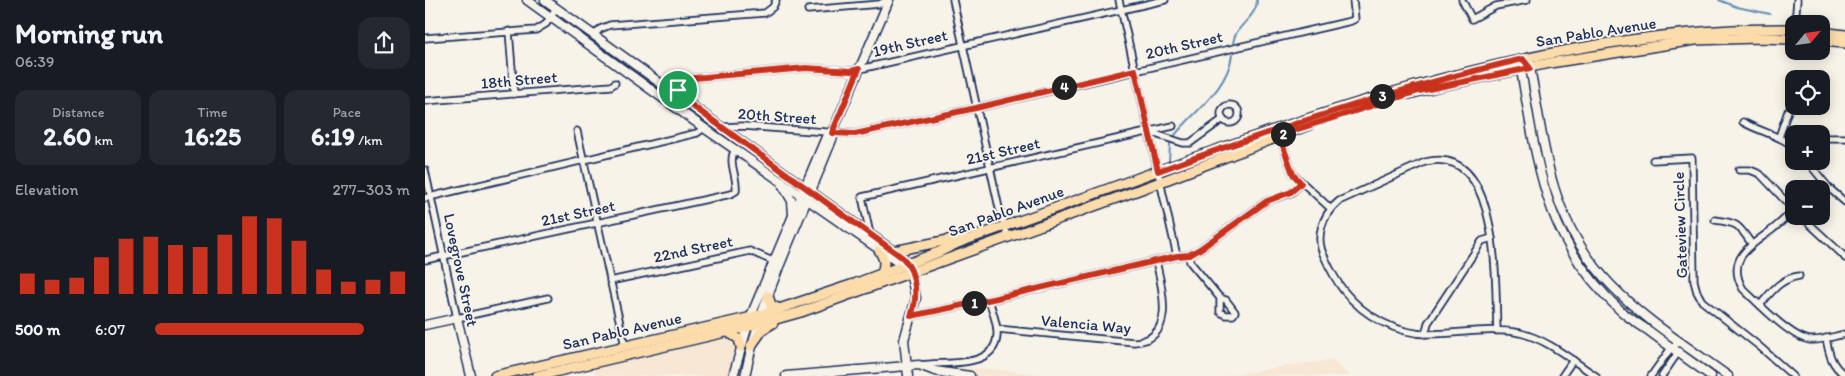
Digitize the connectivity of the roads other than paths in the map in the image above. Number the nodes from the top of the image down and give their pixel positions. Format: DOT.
graph roads {
  1 [pos="527,0"];
  2 [pos="545,0"];
  3 [pos="776,0"];
  4 [pos="888,0"];
  5 [pos="953,0"];
  6 [pos="1119,0"];
  7 [pos="1165,0"];
  8 [pos="1353,0"];
  9 [pos="1462,0"];
  10 [pos="1527,0"];
  11 [pos="1797,0"];
  12 [pos="1517,1"];
  13 [pos="556,8"];
  14 [pos="808,10"];
  15 [pos="1122,10"];
  16 [pos="1796,15"];
  17 [pos="550,17"];
  18 [pos="1785,31"];
  19 [pos="509,32"];
  20 [pos="1830,33"];
  21 [pos="1845,34"];
  22 [pos="594,35"];
  23 [pos="425,38"];
  24 [pos="1785,39"];
  25 [pos="1830,42"];
  26 [pos="1845,43"];
  27 [pos="963,46"];
  28 [pos="1523,59"];
  29 [pos="859,69"];
  30 [pos="1525,69"];
  31 [pos="1135,70"];
  32 [pos="615,83"];
  33 [pos="514,94"];
  34 [pos="676,94"];
  35 [pos="425,101"];
  36 [pos="669,103"];
  37 [pos="976,108"];
  38 [pos="1787,115"];
  39 [pos="1223,120"];
  40 [pos="1743,122"];
  41 [pos="1173,126"];
  42 [pos="723,127"];
  43 [pos="704,128"];
  44 [pos="577,131"];
  45 [pos="1149,132"];
  46 [pos="832,133"];
  47 [pos="732,134"];
  48 [pos="1279,135"];
  49 [pos="1779,137"];
  50 [pos="1830,138"];
  51 [pos="1845,138"];
  52 [pos="1785,141"];
  53 [pos="735,150"];
  54 [pos="583,160"];
  55 [pos="1653,160"];
  56 [pos="990,168"];
  57 [pos="425,170"];
  58 [pos="1739,170"];
  59 [pos="1814,170"];
  60 [pos="1158,171"];
  61 [pos="816,180"];
  62 [pos="780,182"];
  63 [pos="1161,182"];
  64 [pos="1301,183"];
  65 [pos="809,190"];
  66 [pos="428,197"];
  67 [pos="805,199"];
  68 [pos="1785,200"];
  69 [pos="1845,202"];
  70 [pos="829,204"];
  71 [pos="1330,208"];
  72 [pos="793,217"];
  73 [pos="1785,218"];
  74 [pos="1715,220"];
  75 [pos="598,223"];
  76 [pos="1811,225"];
  77 [pos="1004,227"];
  78 [pos="870,234"];
  79 [pos="1007,237"];
  80 [pos="1492,238"];
  81 [pos="960,242"];
  82 [pos="1751,244"];
  83 [pos="879,250"];
  84 [pos="894,251"];
  85 [pos="1189,255"];
  86 [pos="444,256"];
  87 [pos="1177,256"];
  88 [pos="1845,258"];
  89 [pos="425,260"];
  90 [pos="1156,261"];
  91 [pos="777,263"];
  92 [pos="907,267"];
  93 [pos="882,274"];
  94 [pos="1799,276"];
  95 [pos="610,281"];
  96 [pos="768,296"];
  97 [pos="548,298"];
  98 [pos="1220,298"];
  99 [pos="989,300"];
  100 [pos="1761,305"];
  101 [pos="781,313"];
  102 [pos="761,315"];
  103 [pos="911,316"];
  104 [pos="457,318"];
  105 [pos="750,318"];
  106 [pos="757,324"];
  107 [pos="425,325"];
  108 [pos="747,327"];
  109 [pos="997,329"];
  110 [pos="1497,331"];
  111 [pos="727,332"];
  112 [pos="1425,334"];
  113 [pos="1845,334"];
  114 [pos="665,337"];
  115 [pos="1826,338"];
  116 [pos="1680,342"];
  117 [pos="625,346"];
  118 [pos="746,346"];
  119 [pos="1671,348"];
  120 [pos="637,353"];
  121 [pos="1679,353"];
  122 [pos="1573,360"];
  123 [pos="603,361"];
  124 [pos="919,365"];
  125 [pos="907,366"];
  126 [pos="1845,375"];
  127 [pos="471,376"];
  128 [pos="495,376"];
  129 [pos="537,376"];
  130 [pos="733,376"];
  131 [pos="745,376"];
  132 [pos="786,376"];
  133 [pos="908,376"];
  134 [pos="970,376"];
  135 [pos="1562,376"];
  136 [pos="1595,376"];
  137 [pos="1651,376"];
  138 [pos="1662,376"];
  139 [pos="1711,376"];
  140 [pos="1728,376"];
  141 [pos="1793,376"];
  1 -- 17 [label="main road"];
  2 -- 13 [label="main road"];
  3 -- 22 [label="street"];
  4 -- 14 [label="street"];
  4 -- 29 [label="main road"];
  5 -- 27 [label="street"];
  6 -- 15 [label="street"];
  7 -- 15 [label="street, 19th Street"];
  8 -- 31 [label="street, 20th Street"];
  9 -- 12 [label="street"];
  10 -- 12 [label="street"];
  11 -- 16 [label="street"];
  13 -- 17 [label="street"];
  13 -- 22 [label="main road"];
  15 -- 27 [label="street, 19th Street"];
  15 -- 31 [label="street"];
  17 -- 19 [label="street"];
  17 -- 36 [label="main road"];
  18 -- 28 [label="main road, San Pablo Avenue"];
  19 -- 23 [label="street"];
  19 -- 33 [label="street"];
  20 -- 21 [label="main road"];
  22 -- 34 [label="main road"];
  24 -- 30 [label="main road, San Pablo Avenue"];
  25 -- 26 [label="main road"];
  27 -- 29 [label="street, 19th Street"];
  27 -- 37 [label="street"];
  28 -- 30 [label="main road, San Pablo Avenue"];
  28 -- 60 [label="main road, San Pablo Avenue"];
  29 -- 34 [label="street, 19th Street"];
  29 -- 46 [label="main road"];
  30 -- 48 [label="main road, San Pablo Avenue"];
  30 -- 116 [label="main road"];
  30 -- 119 [label="main road"];
  31 -- 37 [label="street, 20th Street"];
  31 -- 45 [label="street"];
  32 -- 33 [label="street, 18th Street"];
  33 -- 35 [label="street, 18th Street"];
  34 -- 36 [label="street, 19th Street"];
  34 -- 42 [label="main road"];
  36 -- 43 [label="main road"];
  37 -- 46 [label="street, 20th Street"];
  37 -- 56 [label="street"];
  38 -- 49 [label="street"];
  39 -- 45 [label="street"];
  40 -- 49 [label="street"];
  41 -- 45 [label="street, 21st Street"];
  42 -- 46 [label="street, 20th Street"];
  42 -- 47 [label="main road"];
  43 -- 47 [label="main road"];
  43 -- 53 [label="main road"];
  43 -- 54 [label="street"];
  44 -- 54 [label="street"];
  45 -- 56 [label="street, 21st Street"];
  45 -- 60 [label="street"];
  46 -- 61 [label="main road"];
  46 -- 65 [label="main road"];
  47 -- 65 [label="main road"];
  48 -- 63 [label="main road, San Pablo Avenue"];
  48 -- 64 [label="street"];
  49 -- 52 [label="street"];
  50 -- 51 [label="street"];
  53 -- 62 [label="main road"];
  53 -- 75 [label="street, 21st Street"];
  54 -- 66 [label="street"];
  54 -- 75 [label="street"];
  55 -- 141 [label="street, Gateview Circle"];
  56 -- 77 [label="street"];
  56 -- 78 [label="street, 21st Street"];
  57 -- 66 [label="street, Lovegrove Street"];
  58 -- 68 [label="street"];
  59 -- 69 [label="street"];
  60 -- 63 [label="street"];
  60 -- 77 [label="main road, San Pablo Avenue"];
  61 -- 65 [label="main road"];
  61 -- 70 [label="main road"];
  62 -- 67 [label="main road"];
  62 -- 72 [label="main road"];
  63 -- 79 [label="main road, San Pablo Avenue"];
  63 -- 87 [label="street"];
  64 -- 71 [label="street"];
  64 -- 85 [label="street"];
  65 -- 67 [label="main road"];
  65 -- 70 [label="main road"];
  66 -- 86 [label="street, Lovegrove Street"];
  67 -- 72 [label="main road"];
  67 -- 83 [label="main road"];
  67 -- 91 [label="main road"];
  70 -- 78 [label="main road"];
  71 -- 80 [label="street"];
  71 -- 112 [label="street"];
  72 -- 91 [label="main road"];
  73 -- 82 [label="street"];
  74 -- 82 [label="street"];
  75 -- 86 [label="street, 21st Street"];
  75 -- 95 [label="street"];
  76 -- 88 [label="street"];
  77 -- 79 [label="street"];
  77 -- 81 [label="main road, San Pablo Avenue"];
  78 -- 84 [label="main road"];
  79 -- 92 [label="main road, San Pablo Avenue"];
  80 -- 110 [label="street"];
  80 -- 112 [label="street"];
  81 -- 84 [label="main road"];
  81 -- 92 [label="main road, San Pablo Avenue"];
  82 -- 100 [label="street"];
  83 -- 92 [label="main road"];
  83 -- 93 [label="main road"];
  84 -- 92 [label="main road"];
  85 -- 87 [label="street"];
  85 -- 98 [label="street"];
  86 -- 89 [label="street, 21st Street"];
  86 -- 104 [label="street, Lovegrove Street"];
  87 -- 90 [label="street"];
  90 -- 99 [label="street"];
  90 -- 109 [label="street, Valencia Way"];
  91 -- 95 [label="street, 22nd Street"];
  91 -- 96 [label="main road"];
  91 -- 105 [label="main road"];
  92 -- 93 [label="main road, San Pablo Avenue"];
  92 -- 101 [label="main road, San Pablo Avenue"];
  92 -- 103 [label="main road"];
  93 -- 101 [label="main road, San Pablo Avenue"];
  94 -- 100 [label="street"];
  95 -- 117 [label="street"];
  96 -- 101 [label="main road"];
  96 -- 102 [label="main road"];
  97 -- 104 [label="street"];
  99 -- 103 [label="street"];
  99 -- 109 [label="street"];
  100 -- 115 [label="street"];
  101 -- 102 [label="main road, San Pablo Avenue"];
  101 -- 106 [label="main road, San Pablo Avenue"];
  101 -- 118 [label="main road"];
  102 -- 105 [label="main road, San Pablo Avenue"];
  102 -- 106 [label="main road"];
  103 -- 125 [label="main road"];
  104 -- 107 [label="main road"];
  104 -- 127 [label="main road, Lovegrove Street"];
  105 -- 108 [label="main road"];
  105 -- 114 [label="main road, San Pablo Avenue"];
  106 -- 108 [label="main road, San Pablo Avenue"];
  106 -- 118 [label="main road"];
  108 -- 111 [label="main road, San Pablo Avenue"];
  108 -- 118 [label="main road"];
  109 -- 124 [label="street"];
  110 -- 112 [label="street"];
  110 -- 122 [label="street"];
  111 -- 118 [label="main road"];
  111 -- 120 [label="main road, San Pablo Avenue"];
  113 -- 115 [label="street"];
  114 -- 117 [label="main road, San Pablo Avenue"];
  114 -- 120 [label="main road"];
  115 -- 126 [label="street"];
  116 -- 119 [label="street"];
  116 -- 121 [label="street"];
  116 -- 140 [label="main road"];
  117 -- 123 [label="main road"];
  117 -- 128 [label="main road, San Pablo Avenue"];
  118 -- 130 [label="main road"];
  118 -- 131 [label="main road"];
  119 -- 121 [label="main road"];
  119 -- 137 [label="street"];
  120 -- 123 [label="main road, San Pablo Avenue"];
  121 -- 138 [label="street"];
  121 -- 139 [label="main road"];
  122 -- 135 [label="street"];
  122 -- 136 [label="street"];
  123 -- 129 [label="main road, San Pablo Avenue"];
  124 -- 125 [label="main road"];
  124 -- 134 [label="main road"];
  125 -- 132 [label="main road"];
  125 -- 133 [label="main road"];
}
